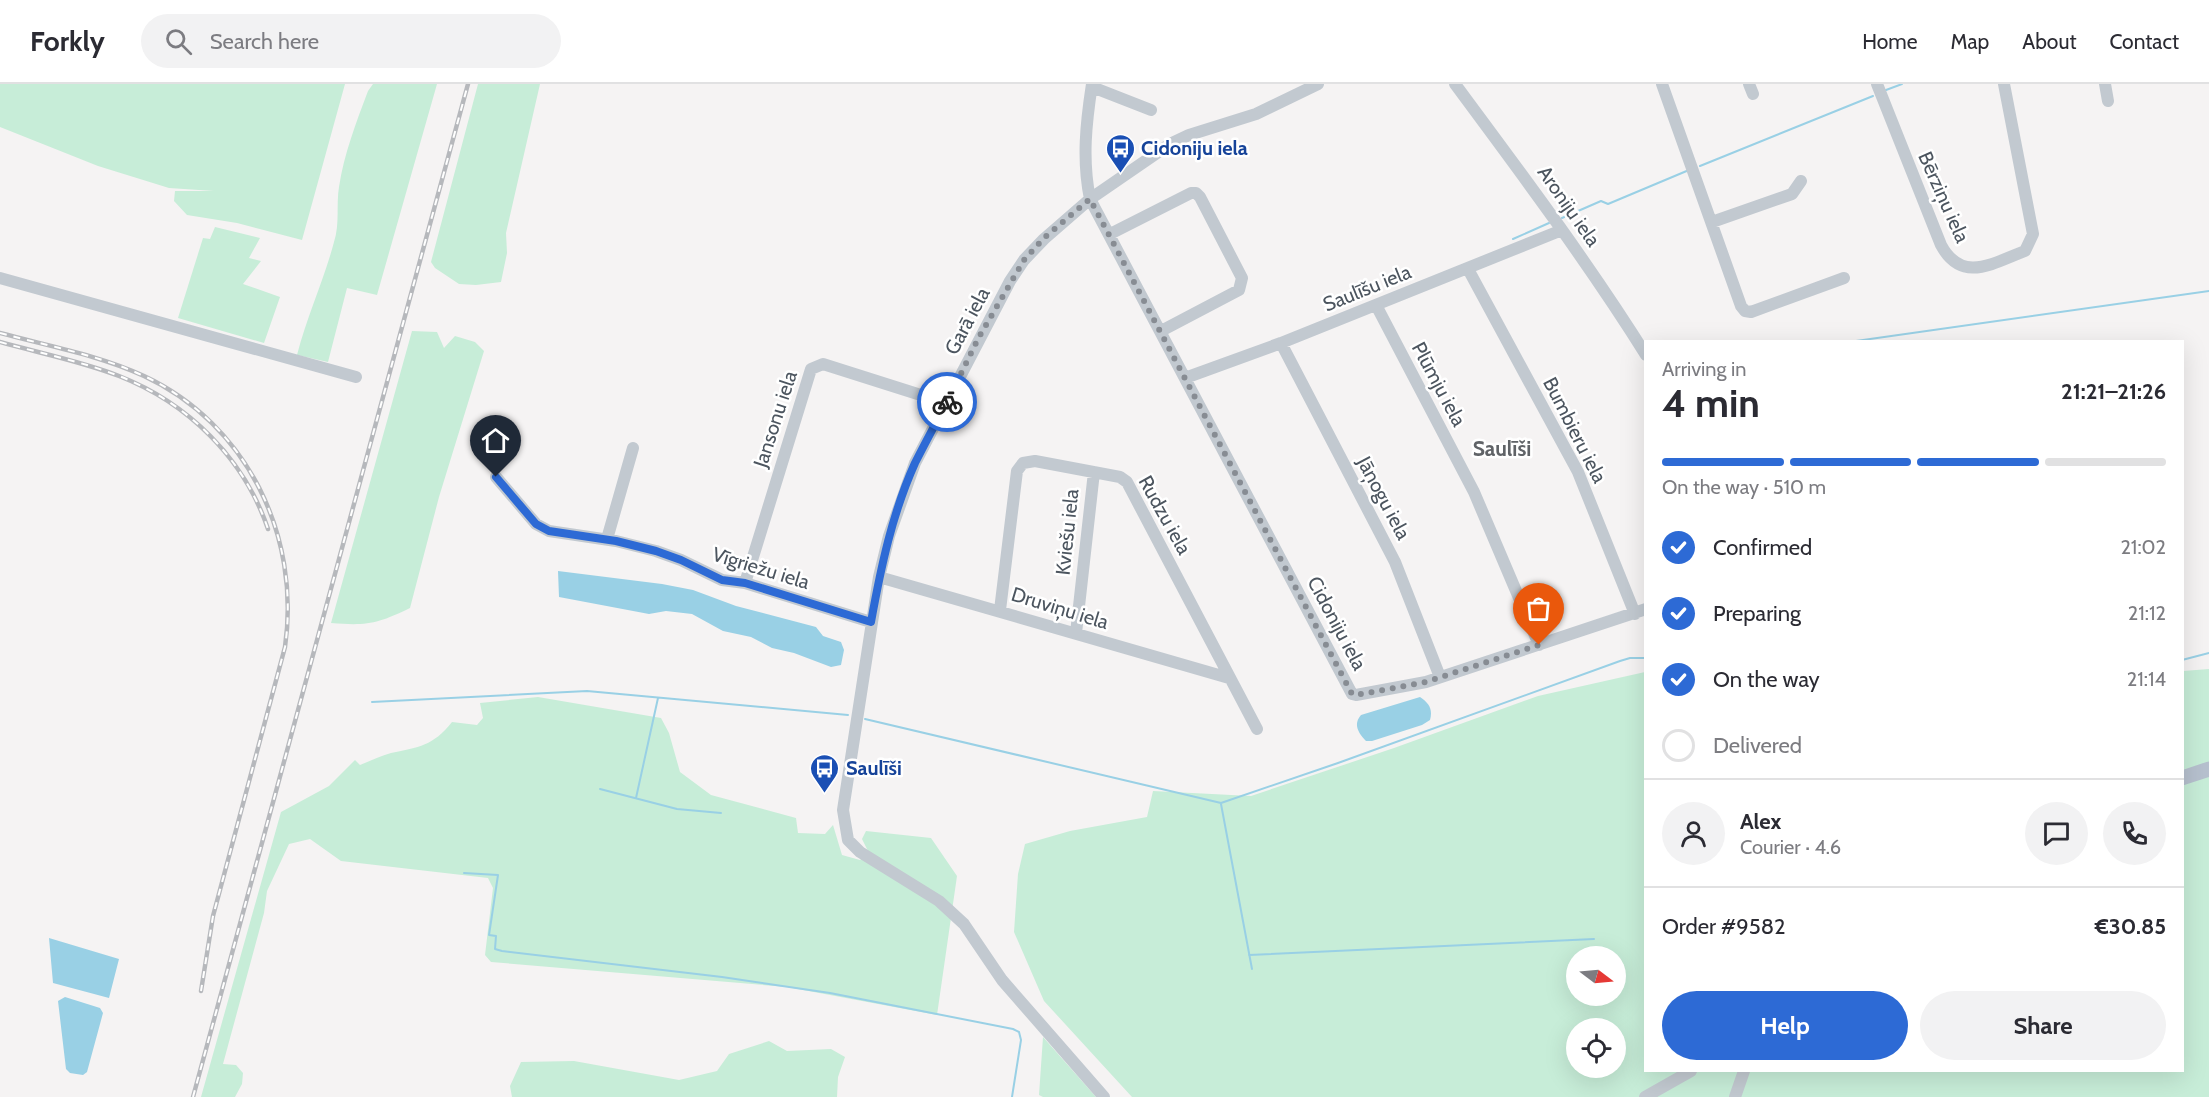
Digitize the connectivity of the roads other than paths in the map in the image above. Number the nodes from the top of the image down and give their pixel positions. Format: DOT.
graph roads {
  1 [pos="1318,84"];
  2 [pos="1455,84"];
  3 [pos="1662,84"];
  4 [pos="1877,84"];
  5 [pos="2004,84"];
  6 [pos="2105,84"];
  7 [pos="1092,86"];
  8 [pos="2108,101"];
  9 [pos="1150,110"];
  10 [pos="1801,182"];
  11 [pos="1090,199"];
  12 [pos="1712,222"];
  13 [pos="1562,230"];
  14 [pos="1110,234"];
  15 [pos="1468,269"];
  16 [pos="0,278"];
  17 [pos="1844,278"];
  18 [pos="1376,305"];
  19 [pos="1161,332"];
  20 [pos="1281,343"];
  21 [pos="1644,353"];
  22 [pos="356,377"];
  23 [pos="1185,378"];
  24 [pos="946,403"];
  25 [pos="633,448"];
  26 [pos="1094,472"];
  27 [pos="496,477"];
  28 [pos="607,539"];
  29 [pos="879,577"];
  30 [pos="745,583"];
  31 [pos="1000,610"];
  32 [pos="1640,611"];
  33 [pos="871,622"];
  34 [pos="1076,633"];
  35 [pos="1539,645"];
  36 [pos="1440,677"];
  37 [pos="1229,678"];
  38 [pos="1257,729"];
  39 [pos="2209,769"];
  40 [pos="2184,777"];
  41 [pos="1689,1072"];
  42 [pos="1744,1072"];
  43 [pos="1104,1097"];
  44 [pos="1645,1097"];
  45 [pos="1735,1097"];
  1 -- 11 [label="street, Garā iela"];
  2 -- 13 [label="street, Aroniju iela"];
  3 -- 12 [label="street"];
  4 -- 5 [label="street, Bērziņu iela"];
  6 -- 8 [label="street"];
  7 -- 9 [label="street"];
  7 -- 11 [label="street, Cidoniju iela"];
  10 -- 12 [label="street"];
  11 -- 14 [label="street, Cidoniju iela"];
  11 -- 24 [label="street, Garā iela"];
  12 -- 17 [label="street"];
  13 -- 15 [label="street, Saulīšu iela"];
  13 -- 21 [label="street, Aroniju iela"];
  14 -- 19 [label="street, Cidoniju iela"];
  14 -- 19 [label="street"];
  15 -- 18 [label="street, Saulīšu iela"];
  15 -- 32 [label="street, Bumbieru iela"];
  16 -- 22 [label="street"];
  18 -- 20 [label="street, Saulīšu iela"];
  18 -- 35 [label="street, Plūmju iela"];
  19 -- 23 [label="street, Cidoniju iela"];
  20 -- 23 [label="street, Saulīšu iela"];
  20 -- 36 [label="street, Jāņogu iela"];
  23 -- 36 [label="street, Cidoniju iela"];
  24 -- 29 [label="street, Garā iela"];
  24 -- 30 [label="street, Jansonu iela"];
  25 -- 28 [label="street"];
  26 -- 31 [label="street, Rudzu iela"];
  26 -- 34 [label="street, Kviešu iela"];
  26 -- 37 [label="street, Rudzu iela"];
  27 -- 28 [label="street, Vīgriežu iela"];
  28 -- 30 [label="street, Vīgriežu iela"];
  29 -- 31 [label="street, Druviņu iela"];
  29 -- 33 [label="street, Garā iela"];
  30 -- 33 [label="street, Vīgriežu iela"];
  31 -- 34 [label="street, Druviņu iela"];
  32 -- 35 [label="street, Cidoniju iela"];
  33 -- 43 [label="street, Garā iela"];
  34 -- 37 [label="street, Druviņu iela"];
  35 -- 36 [label="street, Cidoniju iela"];
  37 -- 38 [label="street, Rudzu iela"];
  39 -- 40 [label="main road"];
  41 -- 44 [label="street"];
  42 -- 45 [label="street"];
}
